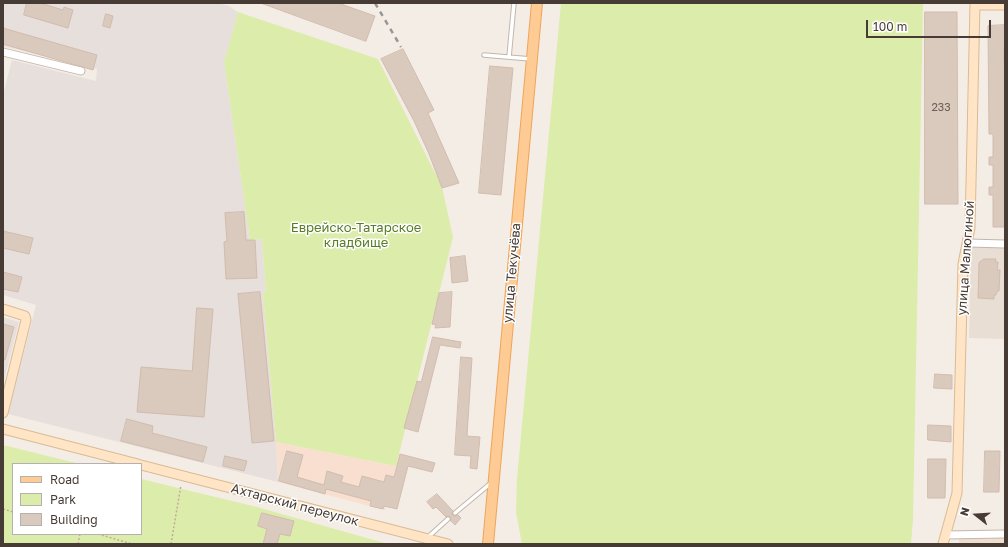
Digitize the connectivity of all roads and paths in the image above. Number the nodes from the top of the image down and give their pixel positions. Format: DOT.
graph roads {
  1 [pos="514,3"];
  2 [pos="537,3"];
  3 [pos="975,4"];
  4 [pos="1005,5"];
  5 [pos="3,52"];
  6 [pos="484,55"];
  7 [pos="509,57"];
  8 [pos="532,59"];
  9 [pos="81,71"];
  10 [pos="968,243"];
  11 [pos="1005,244"];
  12 [pos="3,309"];
  13 [pos="3,413"];
  14 [pos="3,429"];
  15 [pos="136,463"];
  16 [pos="142,465"];
  17 [pos="183,476"];
  18 [pos="493,481"];
  19 [pos="455,513"];
  20 [pos="448,519"];
  21 [pos="1005,534"];
  22 [pos="101,535"];
  23 [pos="426,539"];
  24 [pos="945,540"];
  25 [pos="132,544"];
  26 [pos="171,544"];
  27 [pos="448,544"];
  28 [pos="488,544"];
  1 -- 7 [label="lane"];
  2 -- 8 [label="main road, улица Текучёва"];
  3 -- 4 [label="street"];
  3 -- 10 [label="street, улица Малюгиной"];
  5 -- 9 [label="street"];
  6 -- 7 [label="lane"];
  7 -- 8 [label="lane"];
  8 -- 18 [label="main road, улица Текучёва"];
  10 -- 11 [label="street"];
  10 -- 24 [label="street, улица Малюгиной"];
  12 -- 13 [label="street"];
  14 -- 15 [label="street, Ахтарский переулок"];
  16 -- 17 [label="street, Ахтарский переулок"];
  17 -- 23 [label="street, Ахтарский переулок"];
  17 -- 26 [label="path"];
  18 -- 19 [label="lane"];
  18 -- 28 [label="main road, улица Текучёва"];
  20 -- 23 [label="lane"];
  21 -- 24 [label="street, улица Малюгиной"];
  22 -- 25 [label="path"];
  23 -- 27 [label="street, Ахтарский переулок"];
}
